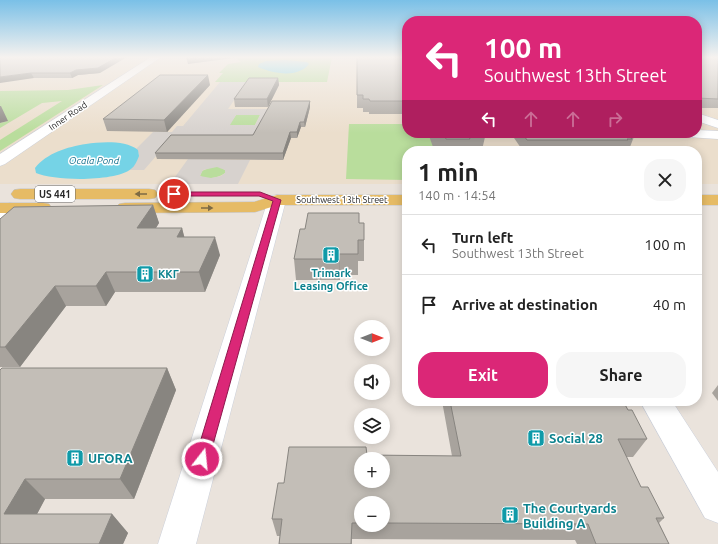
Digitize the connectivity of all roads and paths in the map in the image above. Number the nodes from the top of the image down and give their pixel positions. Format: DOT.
graph roads {
  1 [pos="119,82"];
  2 [pos="702,119"];
  3 [pos="718,124"];
  4 [pos="702,134"];
  5 [pos="718,135"];
  6 [pos="699,138"];
  7 [pos="718,149"];
  8 [pos="0,162"];
  9 [pos="277,200"];
  10 [pos="402,200"];
  11 [pos="702,200"];
  12 [pos="718,200"];
  13 [pos="2,206"];
  14 [pos="658,406"];
  15 [pos="718,505"];
  16 [pos="177,544"];
  1 -- 8 [label="street, Inner Road"];
  2 -- 3 [label="street"];
  4 -- 5 [label="street"];
  6 -- 7 [label="street"];
  9 -- 10 [label="main road, Southwest 13th Street / US 441"];
  9 -- 13 [label="main road, Southwest 13th Street / US 441"];
  9 -- 16 [label="street"];
  11 -- 12 [label="main road"];
  14 -- 15 [label="street"];
}
